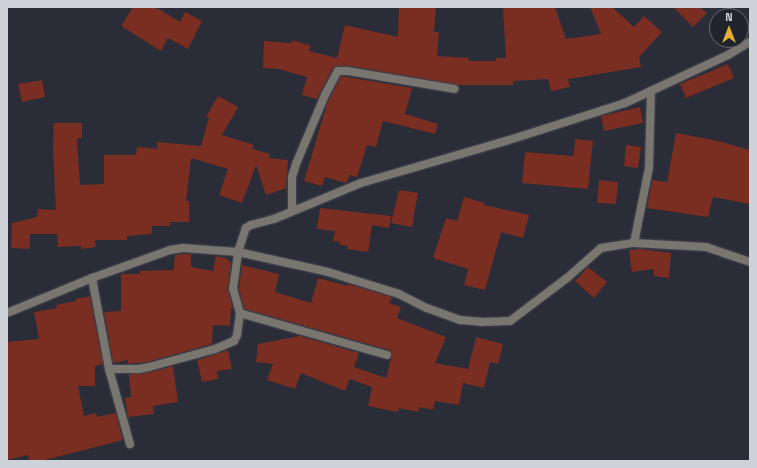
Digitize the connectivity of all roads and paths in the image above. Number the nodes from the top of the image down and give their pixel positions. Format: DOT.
graph roads {
  1 [pos="750,42"];
  2 [pos="454,89"];
  3 [pos="651,91"];
  4 [pos="292,205"];
  5 [pos="634,243"];
  6 [pos="240,250"];
  7 [pos="750,262"];
  8 [pos="92,278"];
  9 [pos="7,312"];
  10 [pos="240,313"];
  11 [pos="388,355"];
  12 [pos="109,369"];
  13 [pos="130,444"];
  1 -- 3 [label="street"];
  2 -- 4 [label="street"];
  3 -- 4 [label="street"];
  3 -- 5 [label="street"];
  4 -- 6 [label="street"];
  5 -- 6 [label="street"];
  5 -- 7 [label="street"];
  6 -- 8 [label="street"];
  6 -- 10 [label="street"];
  8 -- 9 [label="street"];
  8 -- 12 [label="street"];
  10 -- 11 [label="street"];
  10 -- 12 [label="street"];
  12 -- 13 [label="street"];
}
